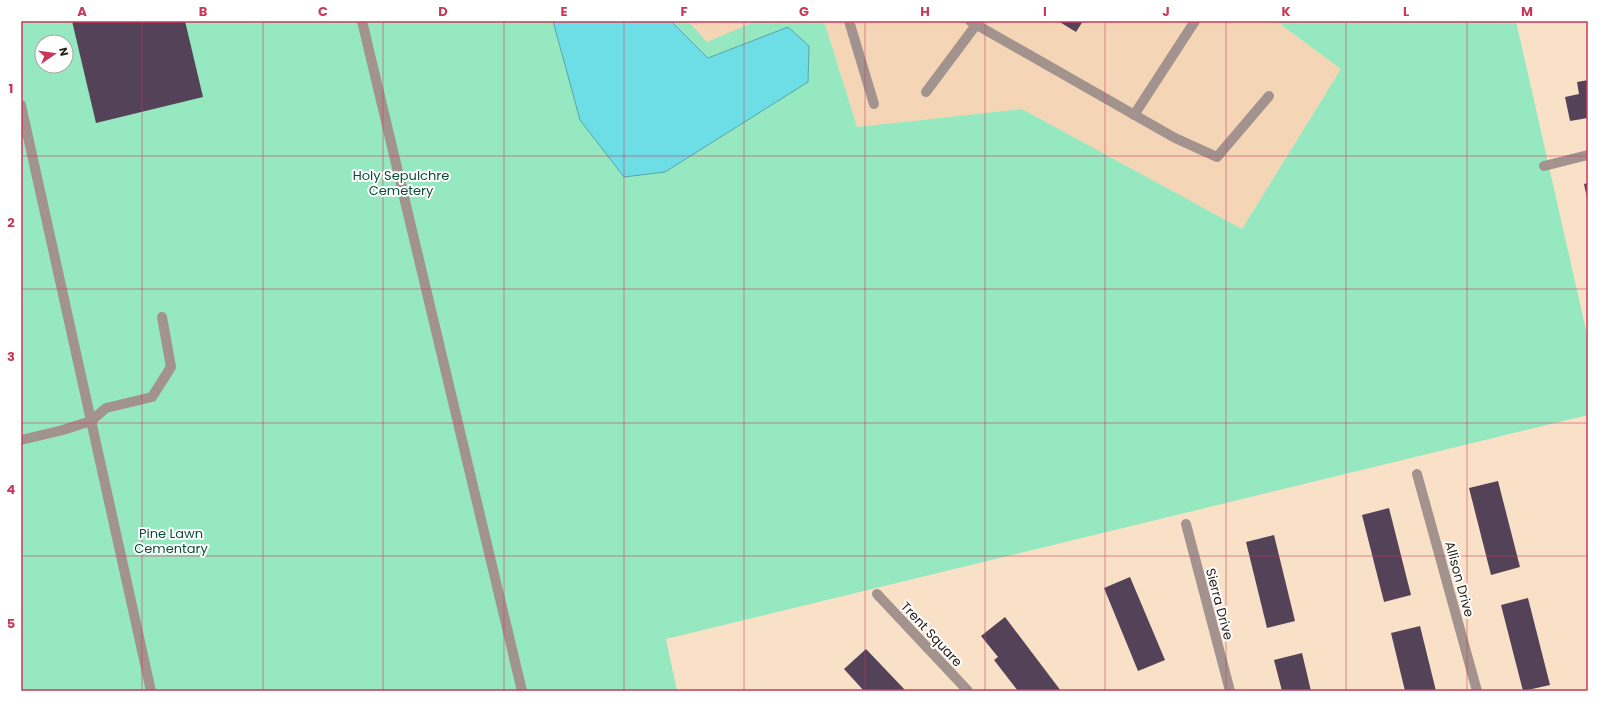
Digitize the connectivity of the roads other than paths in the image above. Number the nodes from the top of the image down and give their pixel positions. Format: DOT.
graph roads {
  1 [pos="362,21"];
  2 [pos="849,21"];
  3 [pos="1195,21"];
  4 [pos="975,22"];
  5 [pos="926,92"];
  6 [pos="1269,96"];
  7 [pos="874,104"];
  8 [pos="21,105"];
  9 [pos="1134,115"];
  10 [pos="1588,155"];
  11 [pos="1544,166"];
  12 [pos="162,317"];
  13 [pos="91,421"];
  14 [pos="21,440"];
  15 [pos="1417,474"];
  16 [pos="1186,524"];
  17 [pos="877,594"];
  18 [pos="151,691"];
  19 [pos="522,691"];
  20 [pos="968,691"];
  21 [pos="1230,691"];
  22 [pos="1477,691"];
  1 -- 19 [label="street"];
  2 -- 7 [label="street"];
  3 -- 9 [label="street"];
  4 -- 5 [label="street"];
  4 -- 9 [label="street"];
  6 -- 9 [label="street"];
  8 -- 13 [label="street"];
  10 -- 11 [label="street"];
  12 -- 13 [label="street"];
  13 -- 14 [label="street"];
  13 -- 18 [label="street"];
  15 -- 22 [label="street, Allison Drive"];
  16 -- 21 [label="street, Sierra Drive"];
  17 -- 20 [label="street, Trent Square"];
}
